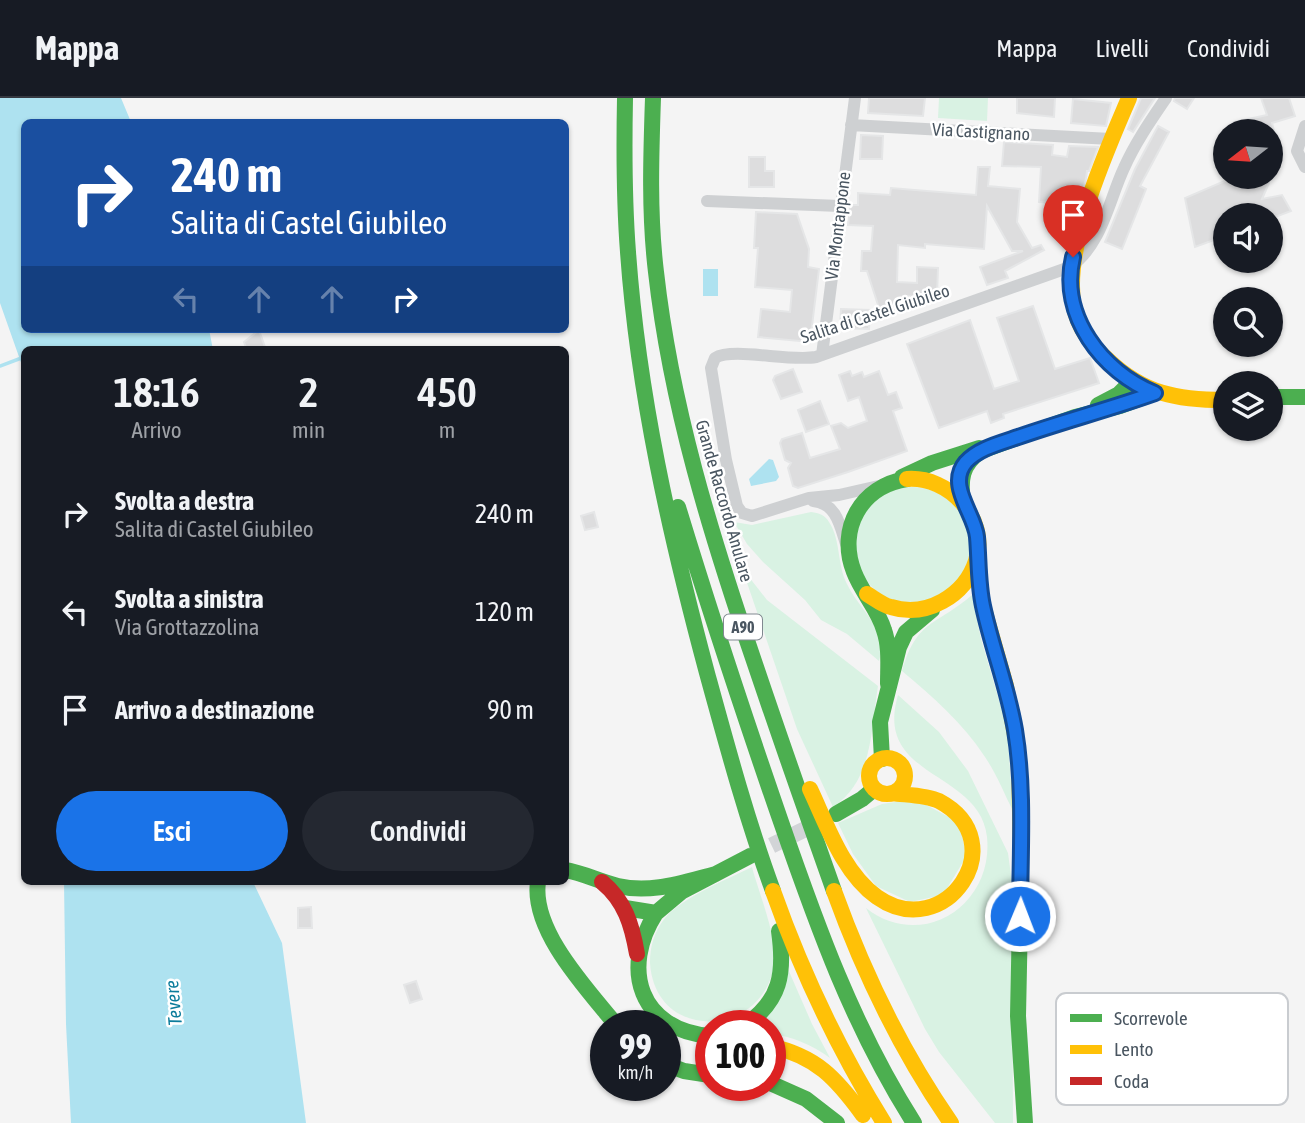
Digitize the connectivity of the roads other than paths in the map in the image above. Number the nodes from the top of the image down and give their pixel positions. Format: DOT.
graph roads {
  1 [pos="625,98"];
  2 [pos="653,98"];
  3 [pos="855,98"];
  4 [pos="1129,98"];
  5 [pos="1166,98"];
  6 [pos="851,125"];
  7 [pos="1305,126"];
  8 [pos="1111,139"];
  9 [pos="1305,167"];
  10 [pos="707,201"];
  11 [pos="840,206"];
  12 [pos="1070,267"];
  13 [pos="822,355"];
  14 [pos="1132,381"];
  15 [pos="1155,393"];
  16 [pos="1283,397"];
  17 [pos="1305,397"];
  18 [pos="1213,400"];
  19 [pos="648,404"];
  20 [pos="1075,417"];
  21 [pos="989,447"];
  22 [pos="889,483"];
  23 [pos="803,500"];
  24 [pos="963,503"];
  25 [pos="849,552"];
  26 [pos="977,554"];
  27 [pos="867,594"];
  28 [pos="938,604"];
  29 [pos="888,684"];
  30 [pos="776,723"];
  31 [pos="882,759"];
  32 [pos="874,789"];
  33 [pos="892,793"];
  34 [pos="836,814"];
  35 [pos="750,856"];
  36 [pos="569,871"];
  37 [pos="716,874"];
  38 [pos="594,877"];
  39 [pos="537,885"];
  40 [pos="772,891"];
  41 [pos="625,908"];
  42 [pos="656,913"];
  43 [pos="638,959"];
  44 [pos="605,1010"];
  45 [pos="764,1010"];
  46 [pos="695,1033"];
  47 [pos="786,1051"];
  48 [pos="786,1090"];
  49 [pos="837,1123"];
  50 [pos="868,1123"];
  51 [pos="884,1123"];
  52 [pos="914,1123"];
  53 [pos="951,1123"];
  54 [pos="1025,1123"];
  1 -- 19 [label="main road, A90"];
  2 -- 30 [label="main road, Grande Raccordo Anulare / A90"];
  3 -- 6 [label="street, Via Montappone"];
  4 -- 8 [label="main road"];
  5 -- 12 [label="street, Salita di Castel Giubileo"];
  6 -- 8 [label="street, Via Castignano"];
  6 -- 11 [label="street, Via Montappone"];
  7 -- 9 [label="street"];
  8 -- 12 [label="main road"];
  10 -- 11 [label="street"];
  11 -- 13 [label="street, Via Montappone"];
  12 -- 13 [label="street, Salita di Castel Giubileo"];
  12 -- 14 [label="main road"];
  13 -- 23 [label="street, Salita di Castel Giubileo"];
  14 -- 15 [label="main road"];
  14 -- 20 [label="main road, Salita di Castel Giubileo"];
  15 -- 18 [label="main road"];
  15 -- 20 [label="main road, Salita di Castel Giubileo"];
  16 -- 17 [label="main road"];
  19 -- 40 [label="main road"];
  19 -- 52 [label="main road, A90"];
  20 -- 21 [label="main road, Salita di Castel Giubileo"];
  21 -- 22 [label="main road, Salita di Castel Giubileo"];
  21 -- 24 [label="main road, Salita di Castel Giubileo"];
  22 -- 23 [label="street, Salita di Castel Giubileo"];
  22 -- 24 [label="main road"];
  22 -- 25 [label="main road"];
  23 -- 25 [label="street"];
  24 -- 26 [label="main road"];
  25 -- 27 [label="main road"];
  26 -- 28 [label="main road"];
  26 -- 54 [label="main road"];
  27 -- 28 [label="main road"];
  27 -- 29 [label="main road"];
  28 -- 29 [label="main road"];
  29 -- 31 [label="main road"];
  30 -- 33 [label="main road"];
  30 -- 53 [label="main road, Grande Raccordo Anulare / A90"];
  31 -- 32 [label="main road"];
  31 -- 33 [label="main road"];
  32 -- 33 [label="main road"];
  32 -- 34 [label="main road"];
  35 -- 37 [label="main road"];
  36 -- 38 [label="main road"];
  37 -- 38 [label="main road"];
  37 -- 42 [label="main road"];
  38 -- 41 [label="main road"];
  39 -- 44 [label="main road"];
  40 -- 45 [label="main road"];
  40 -- 51 [label="main road"];
  41 -- 42 [label="main road"];
  41 -- 43 [label="main road"];
  42 -- 43 [label="main road"];
  43 -- 46 [label="main road"];
  47 -- 50 [label="main road"];
  48 -- 49 [label="main road"];
}
